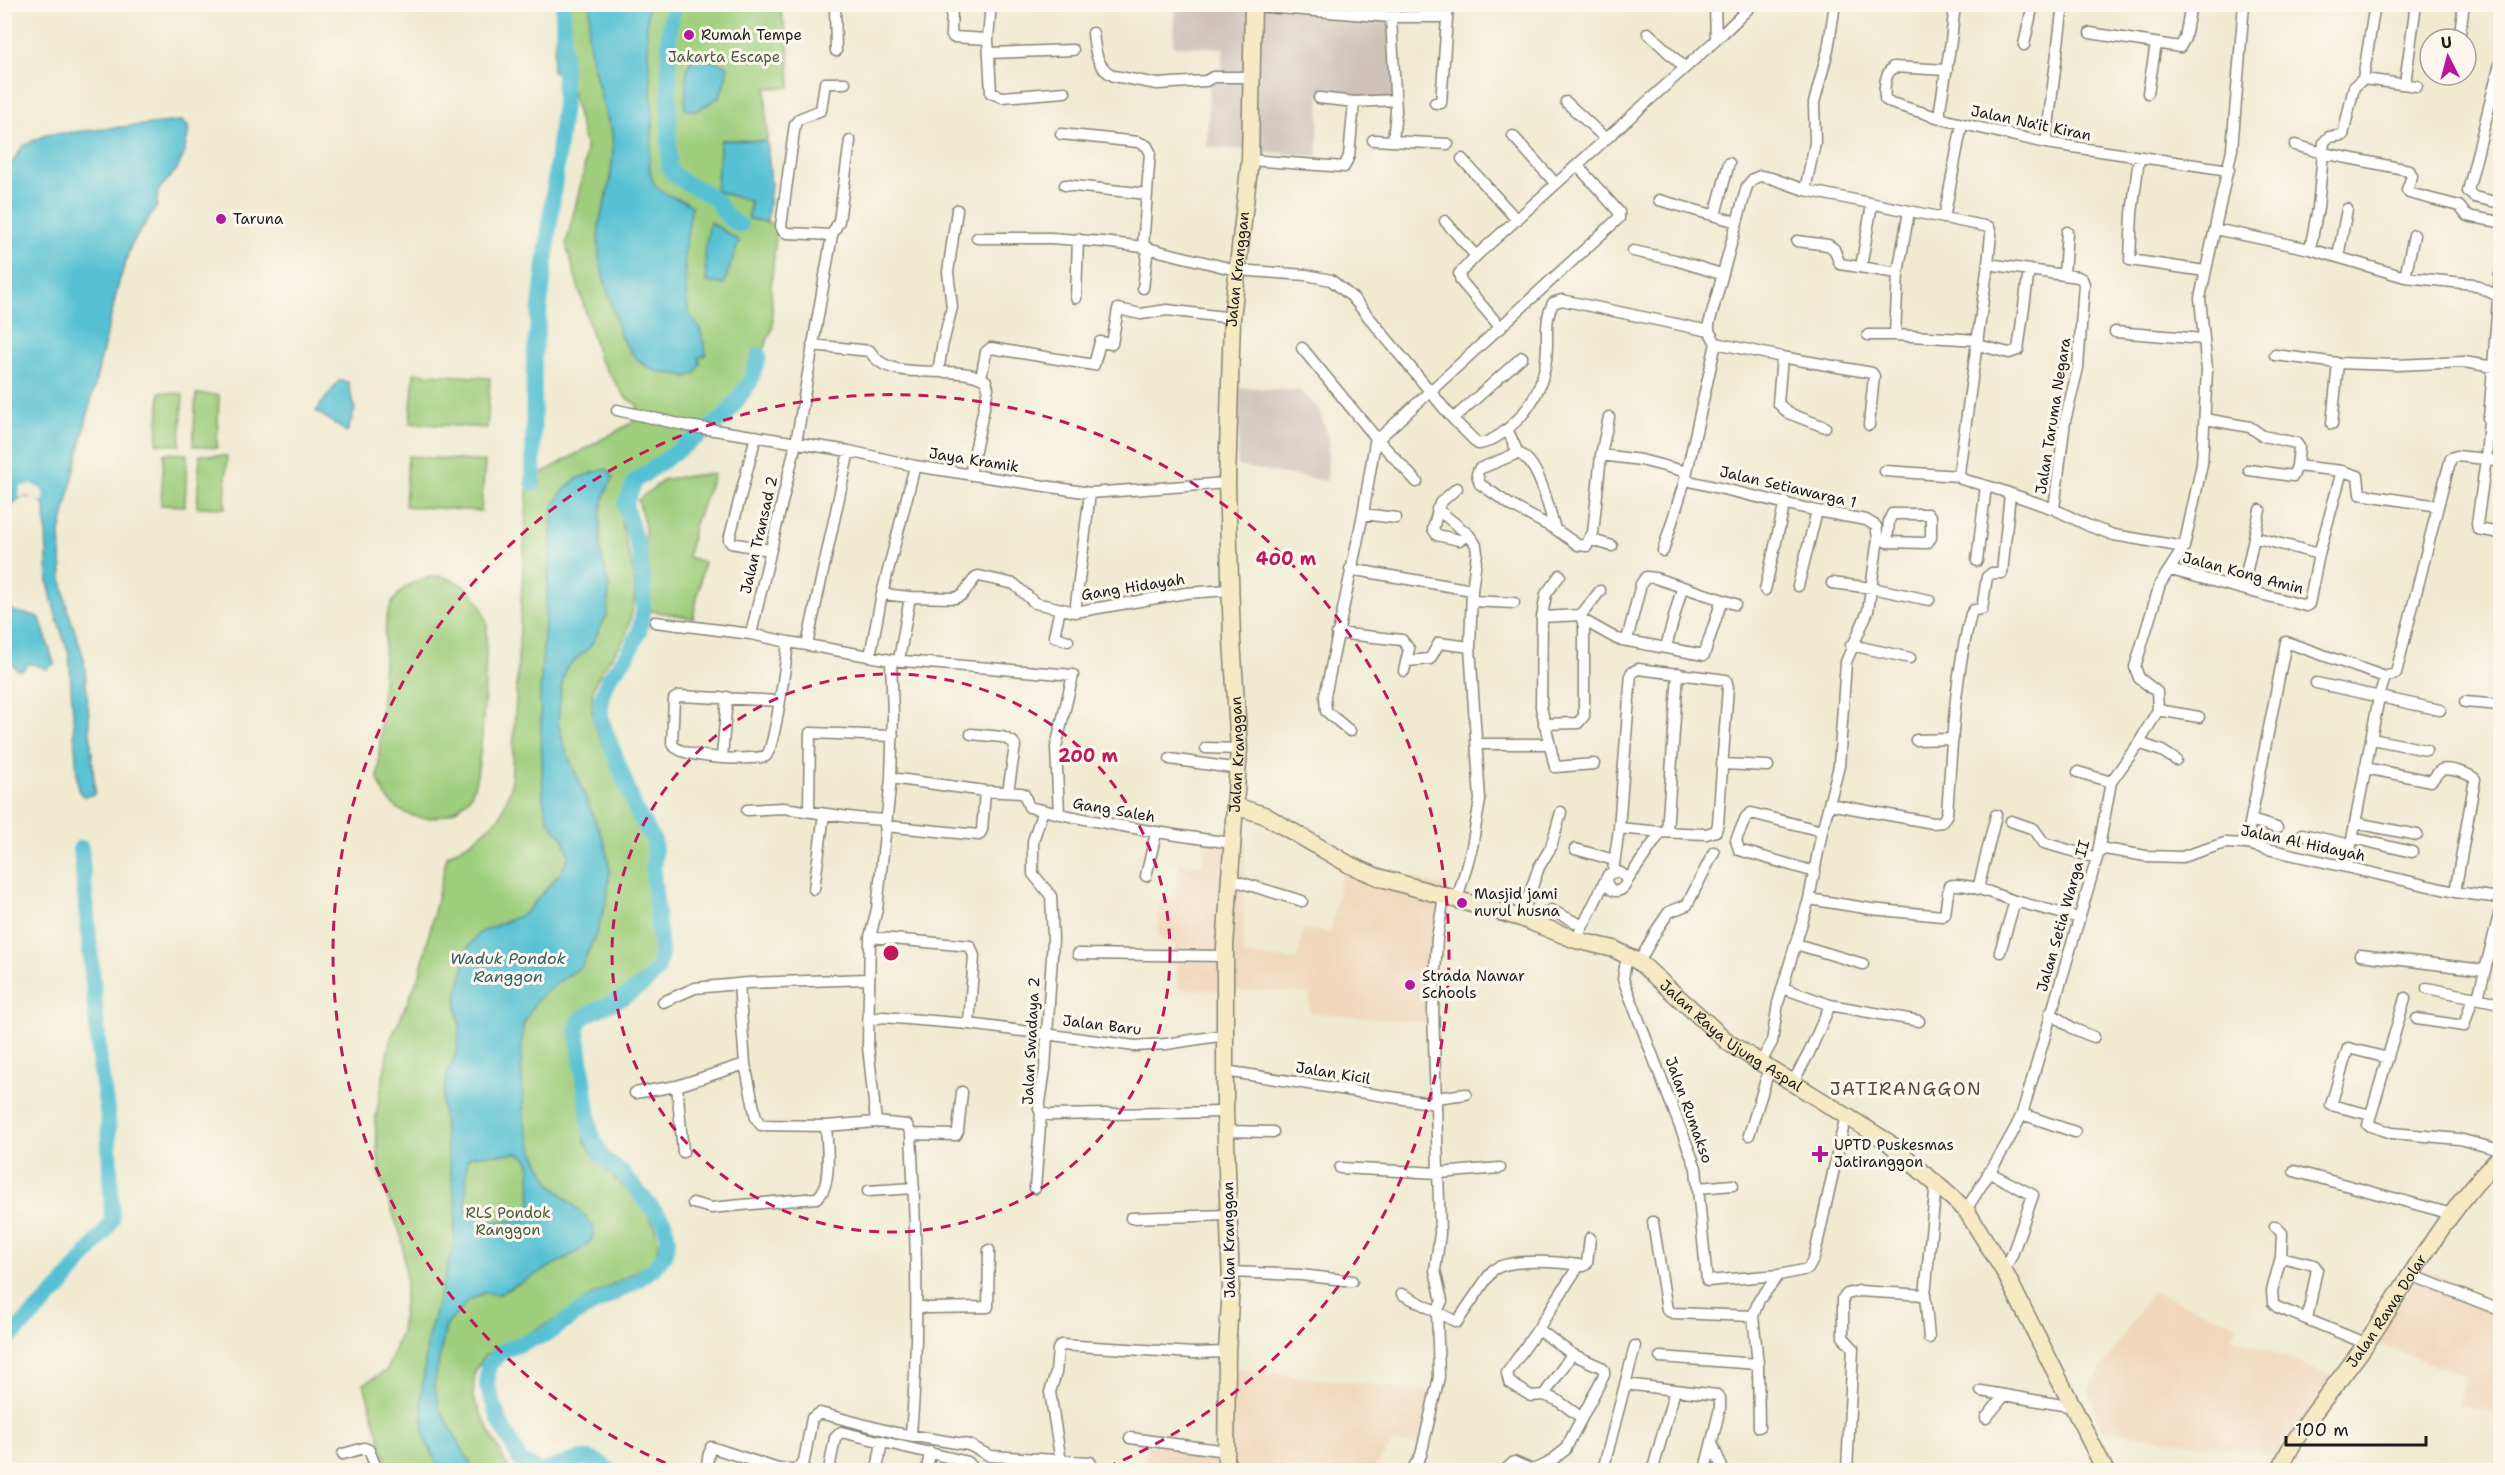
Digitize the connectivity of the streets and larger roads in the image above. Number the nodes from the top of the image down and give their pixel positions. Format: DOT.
graph roads {
  1 [pos="835,4"];
  2 [pos="952,4"];
  3 [pos="991,4"];
  4 [pos="1448,4"];
  5 [pos="1715,4"];
  6 [pos="1753,4"];
  7 [pos="1835,4"];
  8 [pos="1954,4"];
  9 [pos="2033,4"];
  10 [pos="2063,4"];
  11 [pos="2191,4"];
  12 [pos="2244,4"];
  13 [pos="2375,4"];
  14 [pos="2416,4"];
  15 [pos="2464,4"];
  16 [pos="1253,5"];
  17 [pos="1391,17"];
  18 [pos="1447,17"];
  19 [pos="2461,27"];
  20 [pos="1093,33"];
  21 [pos="1648,33"];
  22 [pos="2090,33"];
  23 [pos="988,39"];
  24 [pos="1716,40"];
  25 [pos="2156,44"];
  26 [pos="2024,45"];
  27 [pos="1073,50"];
  28 [pos="836,51"];
  29 [pos="988,53"];
  30 [pos="2500,63"];
  31 [pos="1685,69"];
  32 [pos="1947,70"];
  33 [pos="1252,77"];
  34 [pos="2363,79"];
  35 [pos="845,83"];
  36 [pos="2404,84"];
  37 [pos="2417,86"];
  38 [pos="1065,92"];
  39 [pos="2148,93"];
  40 [pos="1319,98"];
  41 [pos="1395,99"];
  42 [pos="1354,102"];
  43 [pos="1566,102"];
  44 [pos="1435,103"];
  45 [pos="1943,119"];
  46 [pos="1962,124"];
  47 [pos="1061,134"];
  48 [pos="1514,136"];
  49 [pos="1606,139"];
  50 [pos="1373,140"];
  51 [pos="850,141"];
  52 [pos="1393,141"];
  53 [pos="2046,143"];
  54 [pos="1448,144"];
  55 [pos="2295,145"];
  56 [pos="2323,153"];
  57 [pos="2139,158"];
  58 [pos="1462,159"];
  59 [pos="1250,160"];
  60 [pos="1729,163"];
  61 [pos="1577,165"];
  62 [pos="2229,170"];
  63 [pos="1556,183"];
  64 [pos="1065,185"];
  65 [pos="1805,190"];
  66 [pos="1147,194"];
  67 [pos="1659,200"];
  68 [pos="2500,203"];
  69 [pos="1872,204"];
  70 [pos="2347,209"];
  71 [pos="957,210"];
  72 [pos="1909,211"];
  73 [pos="1715,216"];
  74 [pos="1944,218"];
  75 [pos="1517,220"];
  76 [pos="1445,221"];
  77 [pos="1737,222"];
  78 [pos="2500,222"];
  79 [pos="2215,230"];
  80 [pos="2067,231"];
  81 [pos="832,235"];
  82 [pos="2414,235"];
  83 [pos="977,238"];
  84 [pos="1078,239"];
  85 [pos="1797,241"];
  86 [pos="1145,247"];
  87 [pos="2310,249"];
  88 [pos="1633,251"];
  89 [pos="1476,256"];
  90 [pos="2338,257"];
  91 [pos="1988,264"];
  92 [pos="1861,267"];
  93 [pos="1236,270"];
  94 [pos="2029,270"];
  95 [pos="2205,271"];
  96 [pos="1898,273"];
  97 [pos="1721,274"];
  98 [pos="2064,274"];
  99 [pos="2500,275"];
  100 [pos="2405,277"];
  101 [pos="1143,288"];
  102 [pos="2499,297"];
  103 [pos="1076,298"];
  104 [pos="1232,318"];
  105 [pos="1501,328"];
  106 [pos="1709,331"];
  107 [pos="2115,332"];
  108 [pos="1868,335"];
  109 [pos="1895,335"];
  110 [pos="2203,339"];
  111 [pos="1716,343"];
  112 [pos="1978,343"];
  113 [pos="812,345"];
  114 [pos="1302,348"];
  115 [pos="2275,355"];
  116 [pos="1521,357"];
  117 [pos="1782,357"];
  118 [pos="2338,363"];
  119 [pos="2497,367"];
  120 [pos="938,372"];
  121 [pos="981,378"];
  122 [pos="1430,392"];
  123 [pos="617,410"];
  124 [pos="1609,417"];
  125 [pos="2488,418"];
  126 [pos="1453,419"];
  127 [pos="2205,419"];
  128 [pos="2500,420"];
  129 [pos="2332,424"];
  130 [pos="1869,425"];
  131 [pos="1825,427"];
  132 [pos="1507,429"];
  133 [pos="756,436"];
  134 [pos="1377,439"];
  135 [pos="796,443"];
  136 [pos="849,452"];
  137 [pos="1518,453"];
  138 [pos="1600,455"];
  139 [pos="2486,459"];
  140 [pos="2500,462"];
  141 [pos="915,466"];
  142 [pos="2297,466"];
  143 [pos="2249,470"];
  144 [pos="1885,471"];
  145 [pos="2342,471"];
  146 [pos="970,475"];
  147 [pos="1686,476"];
  148 [pos="1959,476"];
  149 [pos="1417,482"];
  150 [pos="1227,483"];
  151 [pos="1986,486"];
  152 [pos="1457,488"];
  153 [pos="1090,493"];
  154 [pos="2010,494"];
  155 [pos="1785,502"];
  156 [pos="2438,506"];
  157 [pos="1437,509"];
  158 [pos="2054,509"];
  159 [pos="2260,510"];
  160 [pos="1816,511"];
  161 [pos="1363,514"];
  162 [pos="1396,518"];
  163 [pos="1555,529"];
  164 [pos="2500,533"];
  165 [pos="1469,535"];
  166 [pos="2254,537"];
  167 [pos="1589,539"];
  168 [pos="1882,540"];
  169 [pos="1612,546"];
  170 [pos="2184,547"];
  171 [pos="770,550"];
  172 [pos="1663,551"];
  173 [pos="2319,554"];
  174 [pos="1977,561"];
  175 [pos="1350,569"];
  176 [pos="2171,570"];
  177 [pos="1560,575"];
  178 [pos="1832,582"];
  179 [pos="1798,586"];
  180 [pos="1682,588"];
  181 [pos="1872,588"];
  182 [pos="2243,588"];
  183 [pos="1230,590"];
  184 [pos="1765,590"];
  185 [pos="1600,591"];
  186 [pos="882,594"];
  187 [pos="1472,595"];
  188 [pos="910,597"];
  189 [pos="1722,600"];
  190 [pos="1929,600"];
  191 [pos="1514,603"];
  192 [pos="1736,604"];
  193 [pos="1060,609"];
  194 [pos="1075,612"];
  195 [pos="1542,617"];
  196 [pos="1582,617"];
  197 [pos="655,622"];
  198 [pos="1337,633"];
  199 [pos="751,634"];
  200 [pos="1627,640"];
  201 [pos="1068,641"];
  202 [pos="788,642"];
  203 [pos="807,645"];
  204 [pos="1851,645"];
  205 [pos="1470,647"];
  206 [pos="1666,647"];
  207 [pos="870,656"];
  208 [pos="1910,658"];
  209 [pos="895,660"];
  210 [pos="1678,673"];
  211 [pos="2385,677"];
  212 [pos="2316,683"];
  213 [pos="727,697"];
  214 [pos="2379,697"];
  215 [pos="780,701"];
  216 [pos="2465,702"];
  217 [pos="2500,705"];
  218 [pos="2158,710"];
  219 [pos="2440,710"];
  220 [pos="2199,717"];
  221 [pos="1544,724"];
  222 [pos="1350,731"];
  223 [pos="971,734"];
  224 [pos="893,736"];
  225 [pos="1953,739"];
  226 [pos="2372,739"];
  227 [pos="1916,740"];
  228 [pos="2139,743"];
  229 [pos="1477,744"];
  230 [pos="1548,744"];
  231 [pos="1206,748"];
  232 [pos="1239,748"];
  233 [pos="2426,750"];
  234 [pos="722,757"];
  235 [pos="1170,759"];
  236 [pos="2176,760"];
  237 [pos="1594,764"];
  238 [pos="1722,764"];
  239 [pos="1768,766"];
  240 [pos="2365,768"];
  241 [pos="1239,769"];
  242 [pos="2078,772"];
  243 [pos="891,778"];
  244 [pos="2111,782"];
  245 [pos="985,790"];
  246 [pos="1008,792"];
  247 [pos="1829,804"];
  248 [pos="1235,806"];
  249 [pos="747,810"];
  250 [pos="809,810"];
  251 [pos="1043,810"];
  252 [pos="1561,812"];
  253 [pos="824,814"];
  254 [pos="1059,814"];
  255 [pos="1996,815"];
  256 [pos="2251,820"];
  257 [pos="2011,821"];
  258 [pos="885,823"];
  259 [pos="2356,823"];
  260 [pos="1619,828"];
  261 [pos="2277,828"];
  262 [pos="1822,831"];
  263 [pos="1664,832"];
  264 [pos="1156,833"];
  265 [pos="2302,834"];
  266 [pos="2417,835"];
  267 [pos="2352,842"];
  268 [pos="1232,843"];
  269 [pos="2246,844"];
  270 [pos="1575,849"];
  271 [pos="1714,852"];
  272 [pos="2412,852"];
  273 [pos="2098,853"];
  274 [pos="2347,866"];
  275 [pos="1611,871"];
  276 [pos="1815,872"];
  277 [pos="1146,876"];
  278 [pos="1229,879"];
  279 [pos="1627,881"];
  280 [pos="814,888"];
  281 [pos="1977,889"];
  282 [pos="2455,892"];
  283 [pos="2500,897"];
  284 [pos="1450,898"];
  285 [pos="1809,899"];
  286 [pos="1302,901"];
  287 [pos="2015,901"];
  288 [pos="2500,911"];
  289 [pos="1521,918"];
  290 [pos="2079,918"];
  291 [pos="1580,933"];
  292 [pos="870,938"];
  293 [pos="1796,944"];
  294 [pos="2000,952"];
  295 [pos="1078,954"];
  296 [pos="2360,955"];
  297 [pos="1225,956"];
  298 [pos="1633,958"];
  299 [pos="1863,964"];
  300 [pos="2484,969"];
  301 [pos="869,979"];
  302 [pos="739,984"];
  303 [pos="1783,987"];
  304 [pos="2427,988"];
  305 [pos="2475,997"];
  306 [pos="2405,998"];
  307 [pos="663,1002"];
  308 [pos="2500,1003"];
  309 [pos="1830,1005"];
  310 [pos="2050,1013"];
  311 [pos="2417,1018"];
  312 [pos="868,1020"];
  313 [pos="1919,1021"];
  314 [pos="969,1024"];
  315 [pos="1047,1033"];
  316 [pos="1225,1035"];
  317 [pos="2094,1036"];
  318 [pos="2388,1058"];
  319 [pos="745,1064"];
  320 [pos="1765,1067"];
  321 [pos="1225,1071"];
  322 [pos="1793,1082"];
  323 [pos="677,1086"];
  324 [pos="962,1092"];
  325 [pos="635,1093"];
  326 [pos="1466,1094"];
  327 [pos="1436,1101"];
  328 [pos="1225,1112"];
  329 [pos="1041,1113"];
  330 [pos="2022,1114"];
  331 [pos="1846,1115"];
  332 [pos="2371,1115"];
  333 [pos="876,1122"];
  334 [pos="826,1126"];
  335 [pos="1226,1131"];
  336 [pos="1273,1132"];
  337 [pos="2075,1132"];
  338 [pos="911,1134"];
  339 [pos="1749,1135"];
  340 [pos="2500,1150"];
  341 [pos="682,1152"];
  342 [pos="2500,1157"];
  343 [pos="1340,1168"];
  344 [pos="1500,1168"];
  345 [pos="2294,1171"];
  346 [pos="1988,1172"];
  347 [pos="1439,1173"];
  348 [pos="1936,1183"];
  349 [pos="1733,1185"];
  350 [pos="914,1188"];
  351 [pos="1035,1188"];
  352 [pos="1698,1188"];
  353 [pos="868,1191"];
  354 [pos="693,1203"];
  355 [pos="1966,1210"];
  356 [pos="2452,1214"];
  357 [pos="1229,1215"];
  358 [pos="1131,1218"];
  359 [pos="1653,1222"];
  360 [pos="2275,1226"];
  361 [pos="1590,1238"];
  362 [pos="989,1250"];
  363 [pos="2281,1257"];
  364 [pos="1579,1265"];
  365 [pos="2004,1271"];
  366 [pos="1231,1272"];
  367 [pos="1779,1275"];
  368 [pos="2411,1275"];
  369 [pos="1352,1281"];
  370 [pos="1402,1294"];
  371 [pos="1925,1295"];
  372 [pos="917,1306"];
  373 [pos="2500,1310"];
  374 [pos="1437,1311"];
  375 [pos="1753,1316"];
  376 [pos="2307,1319"];
  377 [pos="1538,1329"];
  378 [pos="1929,1338"];
  379 [pos="2367,1344"];
  380 [pos="1635,1346"];
  381 [pos="1227,1352"];
  382 [pos="1572,1354"];
  383 [pos="1659,1357"];
  384 [pos="1758,1364"];
  385 [pos="1624,1384"];
  386 [pos="1675,1390"];
  387 [pos="1981,1391"];
  388 [pos="1544,1395"];
  389 [pos="2004,1396"];
  390 [pos="2074,1407"];
  391 [pos="1582,1418"];
  392 [pos="1986,1419"];
  393 [pos="1759,1427"];
  394 [pos="911,1434"];
  395 [pos="1130,1438"];
  396 [pos="882,1441"];
  397 [pos="1712,1443"];
  398 [pos="1227,1451"];
  399 [pos="930,1452"];
  400 [pos="343,1454"];
  401 [pos="1061,1462"];
  402 [pos="377,1470"];
  403 [pos="706,1470"];
  404 [pos="829,1470"];
  405 [pos="877,1470"];
  406 [pos="927,1470"];
  407 [pos="975,1470"];
  408 [pos="1094,1470"];
  409 [pos="1227,1470"];
  410 [pos="1412,1470"];
  411 [pos="1505,1470"];
  412 [pos="1603,1470"];
  413 [pos="1656,1470"];
  414 [pos="1705,1470"];
  415 [pos="1723,1470"];
  416 [pos="1788,1470"];
  417 [pos="1792,1470"];
  418 [pos="1847,1470"];
  419 [pos="2105,1470"];
  420 [pos="2280,1470"];
  1 -- 28 [label="street"];
  2 -- 23 [label="street"];
  3 -- 23 [label="street"];
  4 -- 18 [label="street"];
  5 -- 24 [label="street"];
  6 -- 24 [label="street"];
  7 -- 65 [label="street"];
  8 -- 32 [label="street"];
  9 -- 26 [label="street"];
  10 -- 53 [label="street"];
  11 -- 25 [label="street"];
  12 -- 62 [label="street"];
  13 -- 34 [label="street"];
  14 -- 36 [label="street"];
  15 -- 19 [label="street"];
  16 -- 17 [label="street"];
  16 -- 33 [label="street, Jalan Kranggan"];
  17 -- 18 [label="street"];
  17 -- 41 [label="street"];
  18 -- 44 [label="street"];
  20 -- 33 [label="street"];
  21 -- 31 [label="street"];
  22 -- 25 [label="street"];
  23 -- 29 [label="street"];
  24 -- 31 [label="street"];
  25 -- 39 [label="street"];
  27 -- 29 [label="street"];
  29 -- 38 [label="street"];
  30 -- 68 [label="street"];
  31 -- 49 [label="street"];
  32 -- 45 [label="street"];
  32 -- 45 [label="street, Jalan Na'it Kiran"];
  33 -- 59 [label="street, Jalan Kranggan"];
  34 -- 36 [label="street"];
  34 -- 56 [label="street"];
  35 -- 81 [label="street"];
  36 -- 37 [label="street"];
  40 -- 42 [label="street"];
  41 -- 42 [label="street"];
  41 -- 52 [label="street"];
  42 -- 59 [label="street"];
  43 -- 49 [label="street"];
  45 -- 46 [label="street, Jalan Na'it Kiran"];
  46 -- 53 [label="street, Jalan Na'it Kiran"];
  46 -- 74 [label="street"];
  47 -- 66 [label="street"];
  48 -- 63 [label="street"];
  49 -- 61 [label="street"];
  50 -- 52 [label="street"];
  51 -- 81 [label="street, Jalan Transad 2"];
  52 -- 54 [label="street"];
  53 -- 57 [label="street, Jalan Na'it Kiran"];
  55 -- 56 [label="street"];
  56 -- 78 [label="street"];
  56 -- 87 [label="street"];
  57 -- 62 [label="street, Jalan Na'it Kiran"];
  57 -- 95 [label="street"];
  58 -- 75 [label="street"];
  59 -- 93 [label="street, Jalan Kranggan"];
  60 -- 73 [label="street"];
  61 -- 63 [label="street"];
  61 -- 105 [label="street"];
  62 -- 79 [label="street"];
  63 -- 75 [label="street"];
  64 -- 66 [label="street"];
  65 -- 69 [label="street"];
  65 -- 77 [label="street"];
  66 -- 86 [label="street"];
  67 -- 73 [label="street"];
  69 -- 72 [label="street"];
  69 -- 92 [label="street"];
  70 -- 90 [label="street"];
  71 -- 120 [label="street"];
  72 -- 74 [label="street"];
  72 -- 96 [label="street"];
  73 -- 77 [label="street"];
  74 -- 91 [label="street"];
  75 -- 89 [label="street"];
  76 -- 89 [label="street"];
  77 -- 97 [label="street"];
  79 -- 87 [label="street"];
  79 -- 95 [label="street"];
  80 -- 98 [label="street"];
  81 -- 113 [label="street, Jalan Transad 2"];
  82 -- 100 [label="street"];
  83 -- 84 [label="street"];
  84 -- 86 [label="street"];
  84 -- 103 [label="street"];
  85 -- 92 [label="street"];
  86 -- 93 [label="street"];
  86 -- 101 [label="street"];
  87 -- 90 [label="street"];
  88 -- 97 [label="street"];
  89 -- 105 [label="street"];
  90 -- 100 [label="street"];
  91 -- 94 [label="street"];
  91 -- 112 [label="street"];
  92 -- 96 [label="street"];
  93 -- 104 [label="street, Jalan Kranggan"];
  93 -- 122 [label="street"];
  94 -- 98 [label="street"];
  94 -- 112 [label="street"];
  95 -- 110 [label="street"];
  96 -- 109 [label="street"];
  97 -- 106 [label="street"];
  98 -- 158 [label="street, Jalan Taruma Negara"];
  99 -- 102 [label="street"];
  100 -- 102 [label="street"];
  102 -- 119 [label="street"];
  104 -- 121 [label="street"];
  104 -- 150 [label="street, Jalan Kranggan"];
  105 -- 122 [label="street"];
  106 -- 111 [label="street"];
  106 -- 132 [label="street"];
  107 -- 110 [label="street"];
  108 -- 109 [label="street"];
  109 -- 112 [label="street"];
  110 -- 127 [label="street"];
  111 -- 117 [label="street"];
  111 -- 147 [label="street"];
  112 -- 148 [label="street"];
  113 -- 120 [label="street"];
  113 -- 135 [label="street, Jalan Transad 2"];
  114 -- 134 [label="street"];
  115 -- 118 [label="street"];
  116 -- 126 [label="street"];
  117 -- 130 [label="street"];
  117 -- 131 [label="street"];
  118 -- 119 [label="street"];
  118 -- 129 [label="street"];
  119 -- 125 [label="street"];
  120 -- 121 [label="street"];
  121 -- 146 [label="street"];
  122 -- 126 [label="street"];
  122 -- 134 [label="street"];
  123 -- 133 [label="street, Jaya Kramik"];
  124 -- 138 [label="street"];
  125 -- 128 [label="street"];
  125 -- 139 [label="street"];
  126 -- 132 [label="street"];
  127 -- 142 [label="street"];
  127 -- 170 [label="street"];
  132 -- 137 [label="street"];
  133 -- 135 [label="street, Jaya Kramik"];
  133 -- 171 [label="street"];
  134 -- 149 [label="street"];
  134 -- 161 [label="street"];
  135 -- 136 [label="street, Jaya Kramik"];
  135 -- 171 [label="street, Jalan Transad 2"];
  136 -- 141 [label="street, Jaya Kramik"];
  136 -- 203 [label="street"];
  137 -- 163 [label="street"];
  137 -- 163 [label="street"];
  138 -- 147 [label="street, Jalan Setiawarga 1"];
  138 -- 167 [label="street"];
  139 -- 140 [label="street"];
  139 -- 156 [label="street"];
  139 -- 164 [label="street"];
  141 -- 146 [label="street, Jaya Kramik"];
  141 -- 186 [label="street"];
  142 -- 143 [label="street"];
  142 -- 145 [label="street"];
  144 -- 148 [label="street"];
  145 -- 156 [label="street"];
  145 -- 173 [label="street"];
  146 -- 153 [label="street, Jaya Kramik"];
  147 -- 155 [label="street, Jalan Setiawarga 1"];
  147 -- 172 [label="street"];
  148 -- 151 [label="street"];
  150 -- 153 [label="street, Jaya Kramik"];
  150 -- 183 [label="street, Jalan Kranggan"];
  151 -- 154 [label="street"];
  151 -- 174 [label="street"];
  152 -- 157 [label="street"];
  153 -- 194 [label="street"];
  154 -- 158 [label="street"];
  154 -- 225 [label="street"];
  155 -- 160 [label="street, Jalan Setiawarga 1"];
  155 -- 184 [label="street"];
  156 -- 211 [label="street"];
  157 -- 165 [label="street"];
  157 -- 165 [label="street"];
  158 -- 170 [label="street"];
  159 -- 166 [label="street"];
  160 -- 168 [label="street, Jalan Setiawarga 1"];
  160 -- 179 [label="street"];
  161 -- 162 [label="street"];
  161 -- 175 [label="street"];
  163 -- 167 [label="street"];
  165 -- 187 [label="street"];
  166 -- 173 [label="street"];
  166 -- 182 [label="street"];
  167 -- 169 [label="street"];
  168 -- 168 [label="street"];
  168 -- 181 [label="street"];
  170 -- 176 [label="street"];
  171 -- 199 [label="street, Jalan Transad 2"];
  173 -- 182 [label="street, Jalan Kong Amin"];
  175 -- 187 [label="street"];
  175 -- 198 [label="street"];
  176 -- 182 [label="street, Jalan Kong Amin"];
  176 -- 218 [label="street"];
  177 -- 195 [label="street"];
  178 -- 181 [label="street"];
  180 -- 189 [label="street"];
  180 -- 200 [label="street"];
  180 -- 206 [label="street"];
  181 -- 190 [label="street"];
  181 -- 204 [label="street"];
  183 -- 194 [label="street, Gang Hidayah"];
  183 -- 232 [label="street, Jalan Kranggan"];
  185 -- 196 [label="street"];
  186 -- 188 [label="street, Gang Hidayah"];
  186 -- 207 [label="street"];
  187 -- 191 [label="street"];
  187 -- 205 [label="street"];
  188 -- 193 [label="street, Gang Hidayah"];
  188 -- 209 [label="street"];
  189 -- 192 [label="street"];
  189 -- 206 [label="street"];
  193 -- 194 [label="street, Gang Hidayah"];
  193 -- 201 [label="street"];
  195 -- 196 [label="street"];
  195 -- 221 [label="street"];
  196 -- 200 [label="street"];
  196 -- 221 [label="street"];
  197 -- 199 [label="street"];
  198 -- 205 [label="street"];
  198 -- 222 [label="street"];
  199 -- 202 [label="street"];
  200 -- 206 [label="street"];
  202 -- 203 [label="street"];
  202 -- 215 [label="street"];
  203 -- 207 [label="street"];
  204 -- 208 [label="street"];
  204 -- 247 [label="street"];
  205 -- 229 [label="street"];
  207 -- 209 [label="street"];
  209 -- 224 [label="street"];
  209 -- 254 [label="street, Gang Saleh"];
  210 -- 238 [label="street"];
  210 -- 260 [label="street"];
  210 -- 263 [label="street"];
  211 -- 214 [label="street"];
  211 -- 256 [label="street"];
  212 -- 214 [label="street"];
  213 -- 215 [label="street"];
  213 -- 234 [label="street"];
  213 -- 234 [label="street"];
  214 -- 219 [label="street"];
  214 -- 226 [label="street"];
  215 -- 234 [label="street"];
  216 -- 217 [label="street"];
  218 -- 220 [label="street"];
  218 -- 228 [label="street, Jalan Setia Warga II"];
  221 -- 230 [label="street"];
  223 -- 246 [label="street"];
  224 -- 243 [label="street"];
  224 -- 250 [label="street"];
  225 -- 227 [label="street"];
  225 -- 247 [label="street"];
  226 -- 233 [label="street"];
  226 -- 240 [label="street"];
  228 -- 236 [label="street"];
  228 -- 244 [label="street, Jalan Setia Warga II"];
  229 -- 230 [label="street"];
  229 -- 284 [label="street"];
  230 -- 237 [label="street"];
  231 -- 232 [label="street"];
  232 -- 241 [label="street, Jalan Kranggan"];
  235 -- 241 [label="street"];
  238 -- 239 [label="street"];
  238 -- 263 [label="street"];
  240 -- 259 [label="street"];
  240 -- 282 [label="street"];
  241 -- 248 [label="street, Jalan Kranggan"];
  242 -- 244 [label="street"];
  243 -- 245 [label="street"];
  243 -- 258 [label="street"];
  244 -- 273 [label="street, Jalan Setia Warga II"];
  245 -- 246 [label="street"];
  245 -- 258 [label="street"];
  246 -- 251 [label="street"];
  247 -- 262 [label="street"];
  248 -- 268 [label="street, Jalan Kranggan"];
  248 -- 284 [label="street, Jalan Raya Ujung Aspal"];
  249 -- 250 [label="street"];
  250 -- 253 [label="street"];
  251 -- 254 [label="street"];
  251 -- 315 [label="street, Jalan Swadaya 2"];
  252 -- 289 [label="street"];
  253 -- 258 [label="street"];
  253 -- 280 [label="street"];
  254 -- 264 [label="street, Gang Saleh"];
  255 -- 281 [label="street"];
  256 -- 261 [label="street"];
  256 -- 269 [label="street"];
  257 -- 273 [label="street, Jalan Al Hidayah"];
  258 -- 292 [label="street"];
  259 -- 266 [label="street"];
  259 -- 267 [label="street"];
  260 -- 263 [label="street"];
  260 -- 275 [label="street"];
  262 -- 276 [label="street"];
  262 -- 276 [label="street"];
  263 -- 279 [label="street"];
  264 -- 268 [label="street, Gang Saleh"];
  264 -- 277 [label="street"];
  265 -- 267 [label="street"];
  267 -- 272 [label="street"];
  267 -- 274 [label="street"];
  268 -- 278 [label="street, Jalan Kranggan"];
  269 -- 273 [label="street, Jalan Al Hidayah"];
  269 -- 274 [label="street, Jalan Al Hidayah"];
  270 -- 275 [label="street"];
  271 -- 298 [label="street"];
  273 -- 290 [label="street, Jalan Setia Warga II"];
  274 -- 282 [label="street, Jalan Al Hidayah"];
  275 -- 279 [label="street"];
  275 -- 279 [label="street"];
  275 -- 291 [label="street"];
  276 -- 285 [label="street"];
  278 -- 286 [label="street"];
  278 -- 297 [label="street, Jalan Kranggan"];
  281 -- 285 [label="street"];
  281 -- 287 [label="street"];
  282 -- 283 [label="street, Jalan Al Hidayah"];
  284 -- 289 [label="street, Jalan Raya Ujung Aspal"];
  284 -- 327 [label="street"];
  285 -- 293 [label="street"];
  287 -- 290 [label="street"];
  287 -- 294 [label="street"];
  288 -- 300 [label="street"];
  289 -- 291 [label="street, Jalan Raya Ujung Aspal"];
  290 -- 310 [label="street, Jalan Setia Warga II"];
  291 -- 298 [label="street, Jalan Raya Ujung Aspal"];
  292 -- 301 [label="street"];
  292 -- 314 [label="street"];
  293 -- 299 [label="street"];
  293 -- 303 [label="street"];
  295 -- 297 [label="street"];
  296 -- 300 [label="street"];
  297 -- 316 [label="street, Jalan Kranggan"];
  298 -- 320 [label="street, Jalan Raya Ujung Aspal"];
  298 -- 352 [label="street, Jalan Rumakso"];
  300 -- 305 [label="street"];
  301 -- 302 [label="street"];
  301 -- 312 [label="street"];
  302 -- 307 [label="street"];
  302 -- 319 [label="street"];
  303 -- 309 [label="street"];
  303 -- 320 [label="street"];
  304 -- 305 [label="street"];
  305 -- 308 [label="street"];
  305 -- 311 [label="street"];
  306 -- 318 [label="street"];
  309 -- 313 [label="street"];
  309 -- 322 [label="street"];
  310 -- 317 [label="street"];
  310 -- 330 [label="street, Jalan Setia Warga II"];
  312 -- 314 [label="street, Jalan Baru"];
  312 -- 333 [label="street"];
  314 -- 315 [label="street, Jalan Baru"];
  315 -- 316 [label="street, Jalan Baru"];
  315 -- 329 [label="street, Jalan Swadaya 2"];
  316 -- 321 [label="street, Jalan Kranggan"];
  318 -- 332 [label="street"];
  318 -- 332 [label="street"];
  319 -- 323 [label="street"];
  319 -- 334 [label="street"];
  320 -- 322 [label="street, Jalan Raya Ujung Aspal"];
  320 -- 339 [label="street"];
  321 -- 327 [label="street, Jalan Kicil"];
  321 -- 328 [label="street, Jalan Kranggan"];
  322 -- 331 [label="street, Jalan Raya Ujung Aspal"];
  323 -- 325 [label="street"];
  323 -- 341 [label="street"];
  324 -- 338 [label="street"];
  326 -- 327 [label="street, Jalan Kicil"];
  327 -- 347 [label="street"];
  328 -- 329 [label="street, Jalan Swadaya 2"];
  328 -- 335 [label="street, Jalan Kranggan"];
  329 -- 351 [label="street"];
  330 -- 337 [label="street"];
  330 -- 346 [label="street, Jalan Setia Warga II"];
  331 -- 348 [label="street, Jalan Raya Ujung Aspal"];
  331 -- 367 [label="street"];
  332 -- 340 [label="street"];
  333 -- 334 [label="street"];
  333 -- 338 [label="street"];
  334 -- 354 [label="street"];
  335 -- 336 [label="street"];
  335 -- 357 [label="street, Jalan Kranggan"];
  338 -- 350 [label="street"];
  342 -- 356 [label="street, Jalan Rawa Dolar"];
  343 -- 347 [label="street"];
  344 -- 347 [label="street"];
  345 -- 356 [label="street"];
  346 -- 355 [label="street, Jalan Setia Warga II"];
  346 -- 365 [label="street"];
  347 -- 374 [label="street"];
  348 -- 355 [label="street, Jalan Raya Ujung Aspal"];
  348 -- 371 [label="street"];
  349 -- 352 [label="street"];
  350 -- 353 [label="street"];
  350 -- 372 [label="street"];
  352 -- 367 [label="street, Jalan Rumakso"];
  355 -- 365 [label="street, Jalan Raya Ujung Aspal"];
  356 -- 368 [label="street, Jalan Rawa Dolar"];
  357 -- 358 [label="street"];
  357 -- 366 [label="street, Jalan Kranggan"];
  359 -- 375 [label="street"];
  360 -- 363 [label="street"];
  361 -- 364 [label="street"];
  362 -- 372 [label="street"];
  363 -- 376 [label="street"];
  363 -- 376 [label="street"];
  364 -- 374 [label="street"];
  364 -- 377 [label="street"];
  365 -- 390 [label="street, Jalan Raya Ujung Aspal"];
  366 -- 369 [label="street"];
  366 -- 381 [label="street, Jalan Kranggan"];
  367 -- 375 [label="street"];
  368 -- 373 [label="street"];
  368 -- 379 [label="street, Jalan Rawa Dolar"];
  370 -- 374 [label="street"];
  371 -- 378 [label="street"];
  371 -- 418 [label="street"];
  372 -- 394 [label="street"];
  374 -- 410 [label="street"];
  375 -- 384 [label="street"];
  376 -- 379 [label="street"];
  377 -- 382 [label="street"];
  377 -- 388 [label="street"];
  379 -- 420 [label="street, Jalan Rawa Dolar"];
  380 -- 385 [label="street"];
  381 -- 398 [label="street, Jalan Kranggan"];
  381 -- 401 [label="street"];
  382 -- 388 [label="street"];
  382 -- 391 [label="street"];
  383 -- 384 [label="street"];
  384 -- 393 [label="street"];
  385 -- 386 [label="street"];
  385 -- 412 [label="street"];
  386 -- 397 [label="street"];
  386 -- 413 [label="street"];
  387 -- 389 [label="street"];
  388 -- 391 [label="street"];
  389 -- 390 [label="street"];
  389 -- 392 [label="street"];
  390 -- 419 [label="street, Jalan Raya Ujung Aspal"];
  391 -- 411 [label="street"];
  394 -- 401 [label="street"];
  394 -- 403 [label="street"];
  395 -- 398 [label="street"];
  396 -- 399 [label="street"];
  396 -- 404 [label="street"];
  396 -- 405 [label="street"];
  397 -- 414 [label="street"];
  397 -- 415 [label="street"];
  398 -- 409 [label="street, Jalan Kranggan"];
  399 -- 406 [label="street"];
  399 -- 407 [label="street"];
  400 -- 402 [label="street"];
  401 -- 408 [label="street"];
  416 -- 417 [label="street"];
}
